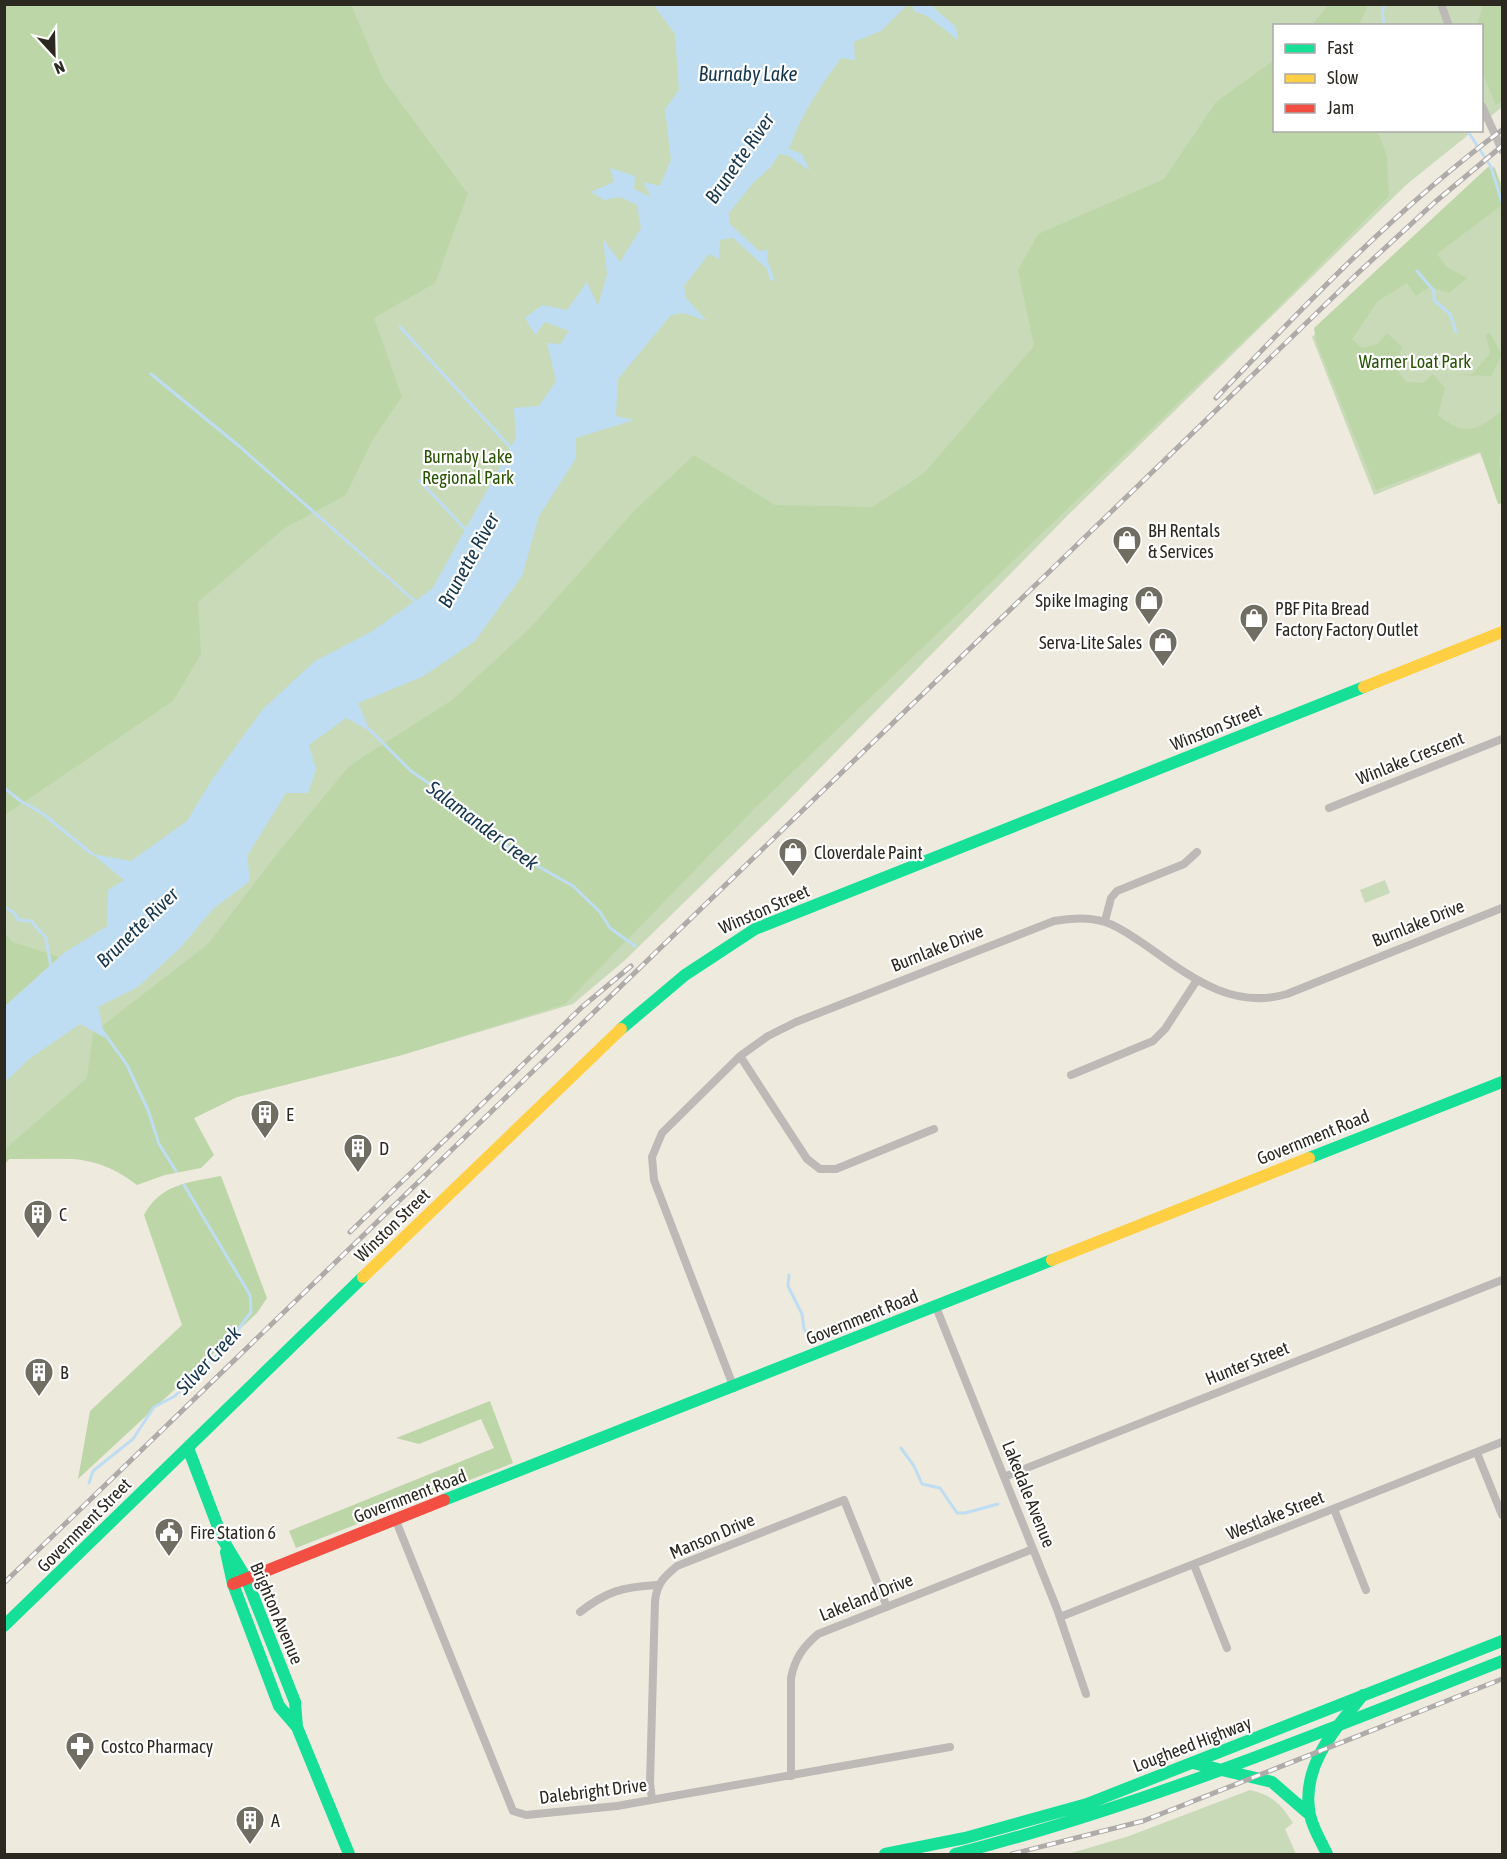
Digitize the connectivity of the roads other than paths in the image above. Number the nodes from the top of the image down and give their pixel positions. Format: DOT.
graph roads {
  1 [pos="1441,4"];
  2 [pos="1448,24"];
  3 [pos="1483,108"];
  4 [pos="1503,150"];
  5 [pos="1503,632"];
  6 [pos="1503,739"];
  7 [pos="1329,808"];
  8 [pos="1197,852"];
  9 [pos="1503,908"];
  10 [pos="1105,921"];
  11 [pos="1197,980"];
  12 [pos="740,1056"];
  13 [pos="1071,1075"];
  14 [pos="1503,1082"];
  15 [pos="934,1129"];
  16 [pos="1503,1280"];
  17 [pos="936,1307"];
  18 [pos="734,1388"];
  19 [pos="1503,1442"];
  20 [pos="188,1448"];
  21 [pos="1477,1453"];
  22 [pos="1004,1476"];
  23 [pos="1334,1509"];
  24 [pos="1503,1515"];
  25 [pos="396,1521"];
  26 [pos="223,1540"];
  27 [pos="1033,1549"];
  28 [pos="1194,1565"];
  29 [pos="246,1578"];
  30 [pos="233,1584"];
  31 [pos="657,1585"];
  32 [pos="1366,1590"];
  33 [pos="886,1607"];
  34 [pos="580,1612"];
  35 [pos="1060,1617"];
  36 [pos="4,1626"];
  37 [pos="1503,1641"];
  38 [pos="1227,1648"];
  39 [pos="1503,1661"];
  40 [pos="1086,1694"];
  41 [pos="1363,1695"];
  42 [pos="1338,1725"];
  43 [pos="297,1727"];
  44 [pos="950,1747"];
  45 [pos="1193,1763"];
  46 [pos="1225,1770"];
  47 [pos="790,1776"];
  48 [pos="652,1800"];
  49 [pos="1310,1815"];
  50 [pos="349,1854"];
  51 [pos="885,1854"];
  52 [pos="954,1854"];
  53 [pos="1327,1854"];
  1 -- 2 [label="street"];
  3 -- 4 [label="street"];
  5 -- 20 [label="street, Winston Street"];
  6 -- 7 [label="street, Winlake Crescent"];
  8 -- 10 [label="street"];
  9 -- 11 [label="street, Burnlake Drive"];
  10 -- 11 [label="street, Burnlake Drive"];
  10 -- 12 [label="street, Burnlake Drive"];
  11 -- 13 [label="street"];
  12 -- 15 [label="street"];
  12 -- 18 [label="street, Burnlake Drive"];
  14 -- 17 [label="street, Government Road"];
  16 -- 22 [label="street, Hunter Street"];
  17 -- 18 [label="street, Government Road"];
  17 -- 22 [label="street, Lakedale Avenue"];
  18 -- 25 [label="street, Government Road"];
  19 -- 21 [label="street, Westlake Street"];
  20 -- 26 [label="street, Brighton Avenue"];
  20 -- 36 [label="street, Government Street"];
  21 -- 23 [label="street, Westlake Street"];
  21 -- 24 [label="street"];
  22 -- 27 [label="street, Lakedale Avenue"];
  23 -- 28 [label="street, Westlake Street"];
  23 -- 32 [label="street"];
  25 -- 29 [label="street, Government Road"];
  25 -- 48 [label="street, Dalebright Drive"];
  26 -- 29 [label="street, Brighton Avenue"];
  26 -- 30 [label="street, Brighton Avenue"];
  27 -- 33 [label="street, Lakeland Drive"];
  27 -- 35 [label="street, Lakedale Avenue"];
  28 -- 35 [label="street, Westlake Street"];
  28 -- 38 [label="street"];
  29 -- 30 [label="street, Government Road"];
  29 -- 43 [label="street, Brighton Avenue"];
  30 -- 43 [label="street, Brighton Avenue"];
  31 -- 33 [label="street, Manson Drive"];
  31 -- 34 [label="street"];
  31 -- 48 [label="street"];
  33 -- 47 [label="street, Lakeland Drive"];
  35 -- 40 [label="street, Lakedale Avenue"];
  37 -- 41 [label="street, Lougheed Highway"];
  39 -- 42 [label="street, Lougheed Highway"];
  41 -- 42 [label="street"];
  41 -- 45 [label="street, Lougheed Highway"];
  42 -- 46 [label="street, Lougheed Highway"];
  42 -- 49 [label="street"];
  43 -- 50 [label="street, Brighton Avenue"];
  44 -- 47 [label="street, Dalebright Drive"];
  45 -- 46 [label="street"];
  45 -- 51 [label="street, Lougheed Highway"];
  46 -- 49 [label="street"];
  46 -- 52 [label="street, Lougheed Highway"];
  47 -- 48 [label="street, Dalebright Drive"];
  49 -- 53 [label="street"];
}
